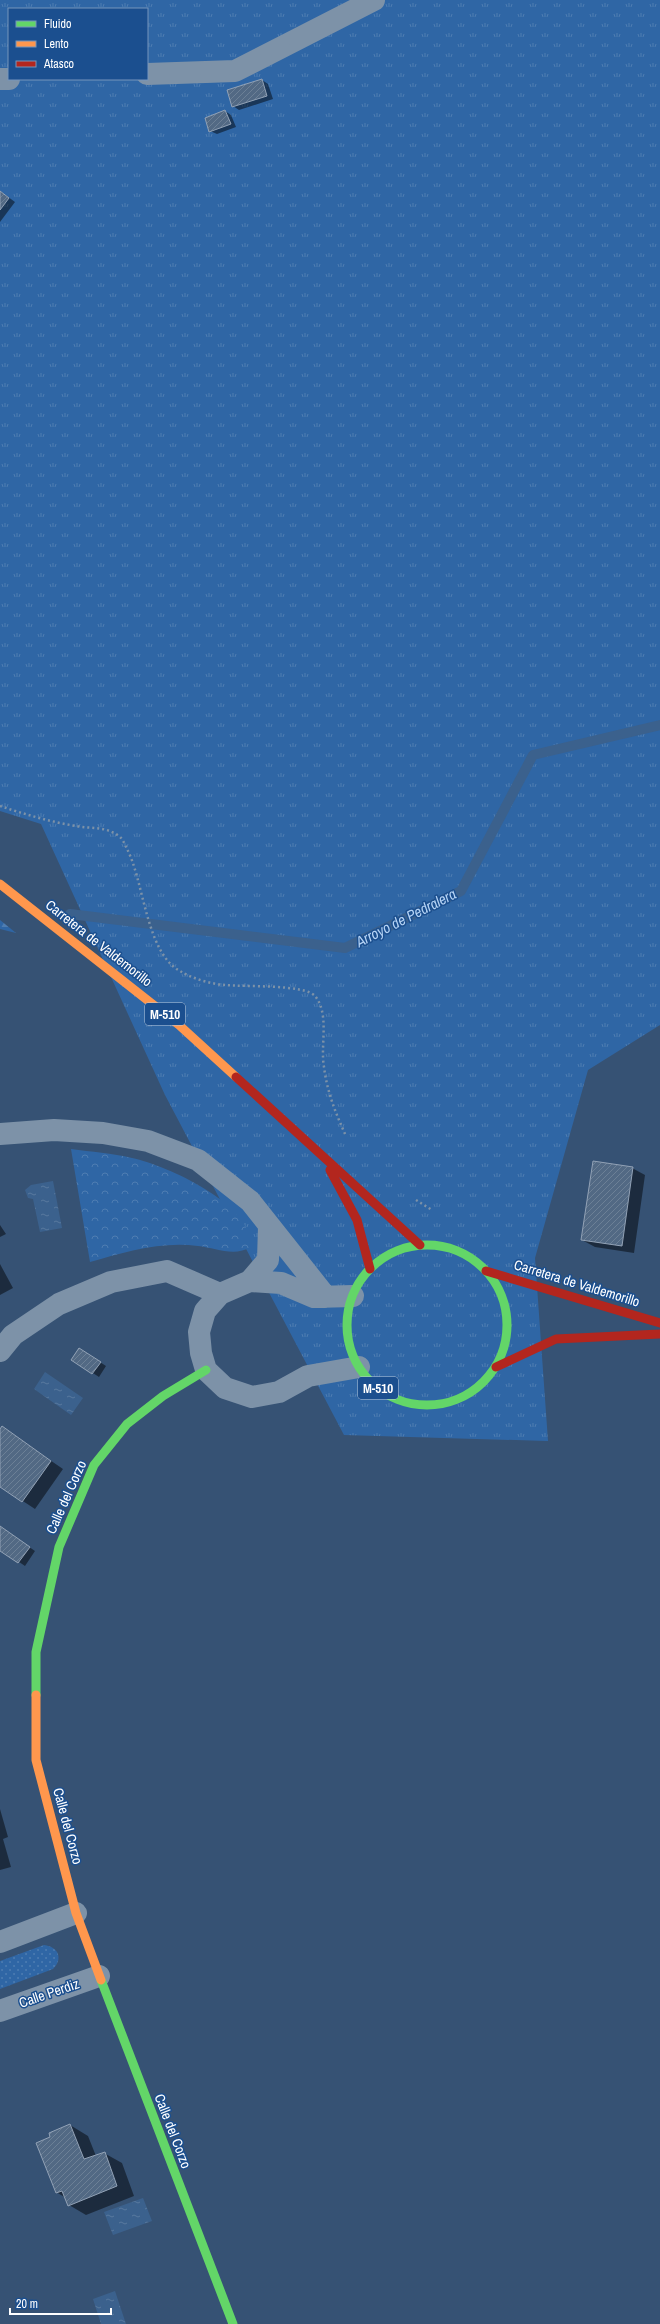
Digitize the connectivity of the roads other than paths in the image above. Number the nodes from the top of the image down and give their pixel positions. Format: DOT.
graph roads {
  1 [pos="374,0"];
  2 [pos="148,74"];
  3 [pos="0,884"];
  4 [pos="0,1134"];
  5 [pos="322,1154"];
  6 [pos="269,1226"];
  7 [pos="420,1245"];
  8 [pos="370,1269"];
  9 [pos="486,1271"];
  10 [pos="250,1281"];
  11 [pos="220,1294"];
  12 [pos="353,1296"];
  13 [pos="326,1297"];
  14 [pos="660,1323"];
  15 [pos="660,1334"];
  16 [pos="0,1352"];
  17 [pos="358,1367"];
  18 [pos="496,1367"];
  19 [pos="206,1370"];
  20 [pos="76,1913"];
  21 [pos="0,1942"];
  22 [pos="99,1976"];
  23 [pos="0,2011"];
  24 [pos="233,2324"];
  1 -- 2 [label="street"];
  3 -- 5 [label="main road, Carretera de Valdemorillo / M-510"];
  4 -- 6 [label="street"];
  5 -- 7 [label="main road, Carretera de Valdemorillo / M-510"];
  5 -- 8 [label="main road, Carretera de Valdemorillo / M-510"];
  6 -- 10 [label="street"];
  6 -- 13 [label="street"];
  7 -- 8 [label="main road, M-510"];
  7 -- 9 [label="main road, M-510"];
  8 -- 12 [label="main road, M-510"];
  9 -- 14 [label="main road, Carretera de Valdemorillo / M-510"];
  9 -- 18 [label="main road, M-510"];
  10 -- 11 [label="street"];
  10 -- 13 [label="street"];
  11 -- 16 [label="street"];
  11 -- 19 [label="street"];
  12 -- 13 [label="street"];
  12 -- 17 [label="main road, M-510"];
  15 -- 18 [label="main road, M-510"];
  17 -- 18 [label="main road, M-510"];
  17 -- 19 [label="street"];
  19 -- 20 [label="main road, Calle del Corzo"];
  20 -- 21 [label="street"];
  20 -- 22 [label="main road, Calle del Corzo"];
  22 -- 23 [label="street, Calle Perdiz"];
  22 -- 24 [label="main road, Calle del Corzo"];
}
